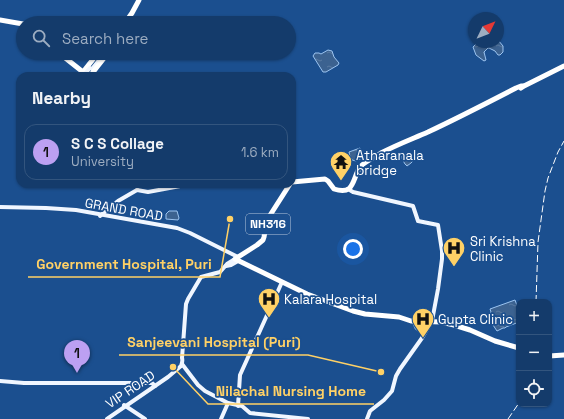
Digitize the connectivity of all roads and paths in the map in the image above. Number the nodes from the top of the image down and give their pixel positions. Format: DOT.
graph roads {
  1 [pos="140,0"];
  2 [pos="130,16"];
  3 [pos="133,16"];
  4 [pos="0,20"];
  5 [pos="16,23"];
  6 [pos="68,60"];
  7 [pos="94,60"];
  8 [pos="98,60"];
  9 [pos="101,60"];
  10 [pos="564,66"];
  11 [pos="82,72"];
  12 [pos="88,72"];
  13 [pos="88,72"];
  14 [pos="89,72"];
  15 [pos="296,183"];
  16 [pos="352,187"];
  17 [pos="170,188"];
  18 [pos="288,188"];
  19 [pos="137,190"];
  20 [pos="0,208"];
  21 [pos="101,215"];
  22 [pos="238,259"];
  23 [pos="282,282"];
  24 [pos="368,314"];
  25 [pos="413,321"];
  26 [pos="432,321"];
  27 [pos="424,334"];
  28 [pos="516,347"];
  29 [pos="564,355"];
  30 [pos="552,356"];
  31 [pos="182,358"];
  32 [pos="182,364"];
  33 [pos="0,382"];
  34 [pos="153,385"];
  35 [pos="228,403"];
  36 [pos="124,406"];
  37 [pos="238,406"];
  38 [pos="104,419"];
  39 [pos="107,419"];
  40 [pos="144,419"];
  41 [pos="221,419"];
  42 [pos="308,419"];
  43 [pos="367,419"];
  1 -- 2 [label="highway"];
  1 -- 3 [label="highway"];
  4 -- 5 [label="highway"];
  6 -- 11 [label="highway"];
  7 -- 12 [label="highway"];
  8 -- 13 [label="main road, bridge"];
  9 -- 14 [label="highway"];
  10 -- 16 [label="highway"];
  15 -- 16 [label="highway"];
  16 -- 26 [label="main road"];
  17 -- 19 [label="main road"];
  18 -- 22 [label="highway, NH316"];
  19 -- 21 [label="main road"];
  20 -- 21 [label="main road, GRAND ROAD"];
  21 -- 22 [label="main road, GRAND ROAD"];
  22 -- 23 [label="highway"];
  22 -- 24 [label="highway"];
  22 -- 31 [label="main road"];
  23 -- 24 [label="highway"];
  23 -- 37 [label="main road"];
  24 -- 25 [label="highway"];
  25 -- 26 [label="highway"];
  25 -- 27 [label="street"];
  26 -- 27 [label="main road"];
  26 -- 28 [label="highway"];
  27 -- 43 [label="main road"];
  29 -- 30 [label="highway"];
  31 -- 32 [label="main road"];
  31 -- 34 [label="main road, VIP ROAD"];
  32 -- 34 [label="main road, VIP ROAD"];
  32 -- 35 [label="main road"];
  33 -- 34 [label="main road"];
  34 -- 36 [label="main road, VIP ROAD"];
  35 -- 37 [label="main road"];
  35 -- 41 [label="main road"];
  36 -- 38 [label="main road, VIP ROAD"];
  36 -- 39 [label="main road, VIP ROAD"];
  36 -- 40 [label="main road"];
  37 -- 42 [label="main road"];
}
